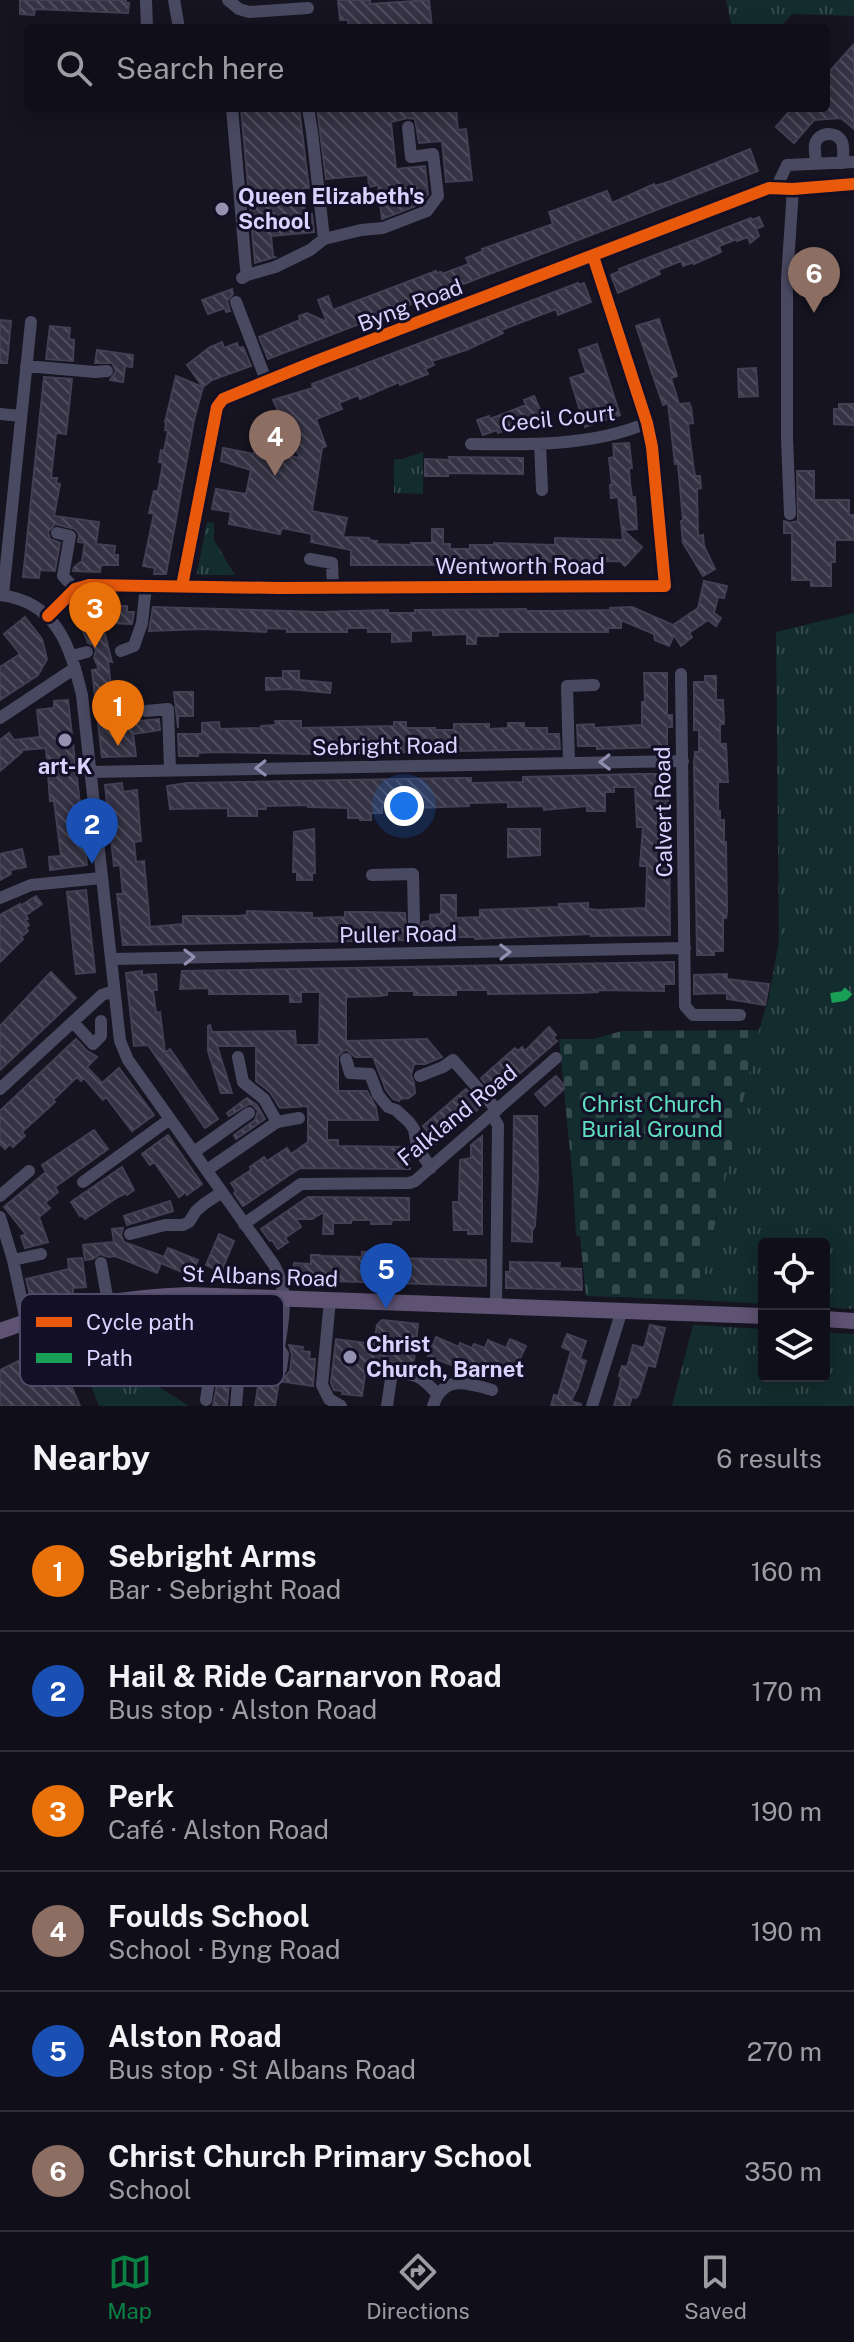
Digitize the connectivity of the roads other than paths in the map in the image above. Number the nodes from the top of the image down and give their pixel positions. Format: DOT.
graph roads {
  1 [pos="146,0"];
  2 [pos="174,0"];
  3 [pos="228,0"];
  4 [pos="293,4"];
  5 [pos="308,8"];
  6 [pos="147,24"];
  7 [pos="178,24"];
  8 [pos="232,112"];
  9 [pos="309,112"];
  10 [pos="408,127"];
  11 [pos="849,162"];
  12 [pos="816,164"];
  13 [pos="854,184"];
  14 [pos="776,188"];
  15 [pos="793,189"];
  16 [pos="324,239"];
  17 [pos="593,256"];
  18 [pos="236,302"];
  19 [pos="31,322"];
  20 [pos="26,366"];
  21 [pos="107,371"];
  22 [pos="266,380"];
  23 [pos="0,414"];
  24 [pos="21,416"];
  25 [pos="647,423"];
  26 [pos="471,444"];
  27 [pos="540,444"];
  28 [pos="542,490"];
  29 [pos="790,514"];
  30 [pos="57,533"];
  31 [pos="310,559"];
  32 [pos="146,586"];
  33 [pos="182,586"];
  34 [pos="333,587"];
  35 [pos="75,589"];
  36 [pos="2,595"];
  37 [pos="48,616"];
  38 [pos="121,651"];
  39 [pos="87,652"];
  40 [pos="73,662"];
  41 [pos="681,674"];
  42 [pos="594,685"];
  43 [pos="146,711"];
  44 [pos="0,718"];
  45 [pos="683,761"];
  46 [pos="569,763"];
  47 [pos="170,770"];
  48 [pos="89,772"];
  49 [pos="372,875"];
  50 [pos="101,878"];
  51 [pos="0,898"];
  52 [pos="414,922"];
  53 [pos="414,940"];
  54 [pos="685,948"];
  55 [pos="414,954"];
  56 [pos="111,959"];
  57 [pos="114,991"];
  58 [pos="740,1015"];
  59 [pos="101,1021"];
  60 [pos="73,1022"];
  61 [pos="238,1057"];
  62 [pos="556,1058"];
  63 [pos="346,1059"];
  64 [pos="420,1076"];
  65 [pos="0,1089"];
  66 [pos="495,1112"];
  67 [pos="249,1113"];
  68 [pos="299,1118"];
  69 [pos="170,1119"];
  70 [pos="277,1122"];
  71 [pos="194,1152"];
  72 [pos="431,1168"];
  73 [pos="207,1170"];
  74 [pos="29,1171"];
  75 [pos="83,1182"];
  76 [pos="222,1192"];
  77 [pos="0,1196"];
  78 [pos="0,1217"];
  79 [pos="244,1224"];
  80 [pos="130,1234"];
  81 [pos="41,1254"];
  82 [pos="13,1260"];
  83 [pos="101,1263"];
  84 [pos="20,1294"];
  85 [pos="105,1294"];
  86 [pos="285,1298"];
  87 [pos="330,1300"];
  88 [pos="284,1306"];
  89 [pos="496,1307"];
  90 [pos="622,1310"];
  91 [pos="758,1316"];
  92 [pos="830,1319"];
  93 [pos="854,1321"];
  94 [pos="20,1323"];
  95 [pos="0,1331"];
  96 [pos="208,1386"];
  97 [pos="238,1386"];
  98 [pos="492,1390"];
  99 [pos="206,1400"];
  100 [pos="435,1400"];
  101 [pos="236,1406"];
  102 [pos="341,1406"];
  103 [pos="387,1406"];
  104 [pos="592,1406"];
  1 -- 6 [label="street"];
  2 -- 7 [label="street"];
  3 -- 4 [label="street"];
  4 -- 5 [label="street"];
  8 -- 16 [label="street"];
  9 -- 16 [label="street"];
  10 -- 16 [label="street"];
  11 -- 12 [label="street"];
  11 -- 12 [label="street"];
  12 -- 14 [label="street"];
  13 -- 15 [label="street, Byng Road"];
  14 -- 15 [label="street, Byng Road"];
  14 -- 17 [label="street, Byng Road"];
  15 -- 29 [label="street"];
  17 -- 22 [label="street, Byng Road"];
  17 -- 25 [label="street, Wentworth Road"];
  18 -- 22 [label="street"];
  19 -- 20 [label="street"];
  20 -- 21 [label="street"];
  20 -- 24 [label="street"];
  22 -- 33 [label="street, Byng Road"];
  23 -- 24 [label="street"];
  24 -- 36 [label="street"];
  25 -- 27 [label="street, Cecil Court"];
  25 -- 34 [label="street, Wentworth Road"];
  26 -- 27 [label="street, Cecil Court"];
  27 -- 28 [label="street"];
  30 -- 35 [label="street"];
  31 -- 34 [label="street"];
  32 -- 33 [label="street, Wentworth Road"];
  32 -- 35 [label="street, Wentworth Road"];
  32 -- 38 [label="street"];
  33 -- 34 [label="street, Wentworth Road"];
  35 -- 37 [label="street"];
  36 -- 37 [label="street"];
  37 -- 40 [label="street"];
  39 -- 40 [label="street"];
  40 -- 44 [label="street"];
  40 -- 48 [label="street"];
  41 -- 45 [label="street, Calvert Road"];
  42 -- 46 [label="street"];
  43 -- 47 [label="street"];
  45 -- 46 [label="street, Sebright Road, one-way"];
  45 -- 54 [label="street, Calvert Road"];
  46 -- 47 [label="street, Sebright Road, one-way"];
  47 -- 48 [label="street, Sebright Road"];
  48 -- 50 [label="street"];
  49 -- 52 [label="street"];
  50 -- 51 [label="street"];
  50 -- 56 [label="street"];
  53 -- 55 [label="street"];
  55 -- 54 [label="street, Puller Road, one-way"];
  54 -- 58 [label="street, Calvert Road"];
  56 -- 55 [label="street, Puller Road, one-way"];
  56 -- 57 [label="street"];
  57 -- 60 [label="street"];
  57 -- 69 [label="street"];
  59 -- 60 [label="street"];
  60 -- 65 [label="street"];
  61 -- 70 [label="street"];
  62 -- 66 [label="street, Falkland Road"];
  63 -- 72 [label="street"];
  64 -- 66 [label="street"];
  66 -- 72 [label="street, Falkland Road"];
  66 -- 89 [label="street"];
  67 -- 71 [label="street"];
  68 -- 70 [label="street"];
  69 -- 71 [label="street"];
  69 -- 75 [label="street"];
  70 -- 73 [label="street"];
  71 -- 73 [label="street"];
  72 -- 79 [label="street, Falkland Road"];
  73 -- 76 [label="street"];
  74 -- 77 [label="street"];
  76 -- 79 [label="street"];
  76 -- 80 [label="street"];
  78 -- 82 [label="street"];
  79 -- 86 [label="street"];
  81 -- 82 [label="street"];
  82 -- 84 [label="street"];
  83 -- 85 [label="street"];
  86 -- 87 [label="main road, St Albans Road"];
  86 -- 88 [label="street"];
  87 -- 89 [label="main road, St Albans Road"];
  87 -- 102 [label="street"];
  89 -- 90 [label="main road, St Albans Road"];
  90 -- 91 [label="main road, St Albans Road"];
  90 -- 104 [label="street"];
  92 -- 93 [label="main road"];
  94 -- 95 [label="main road, St Albans Road"];
  96 -- 99 [label="street"];
  97 -- 101 [label="street"];
  98 -- 100 [label="street"];
  100 -- 103 [label="street"];
}
